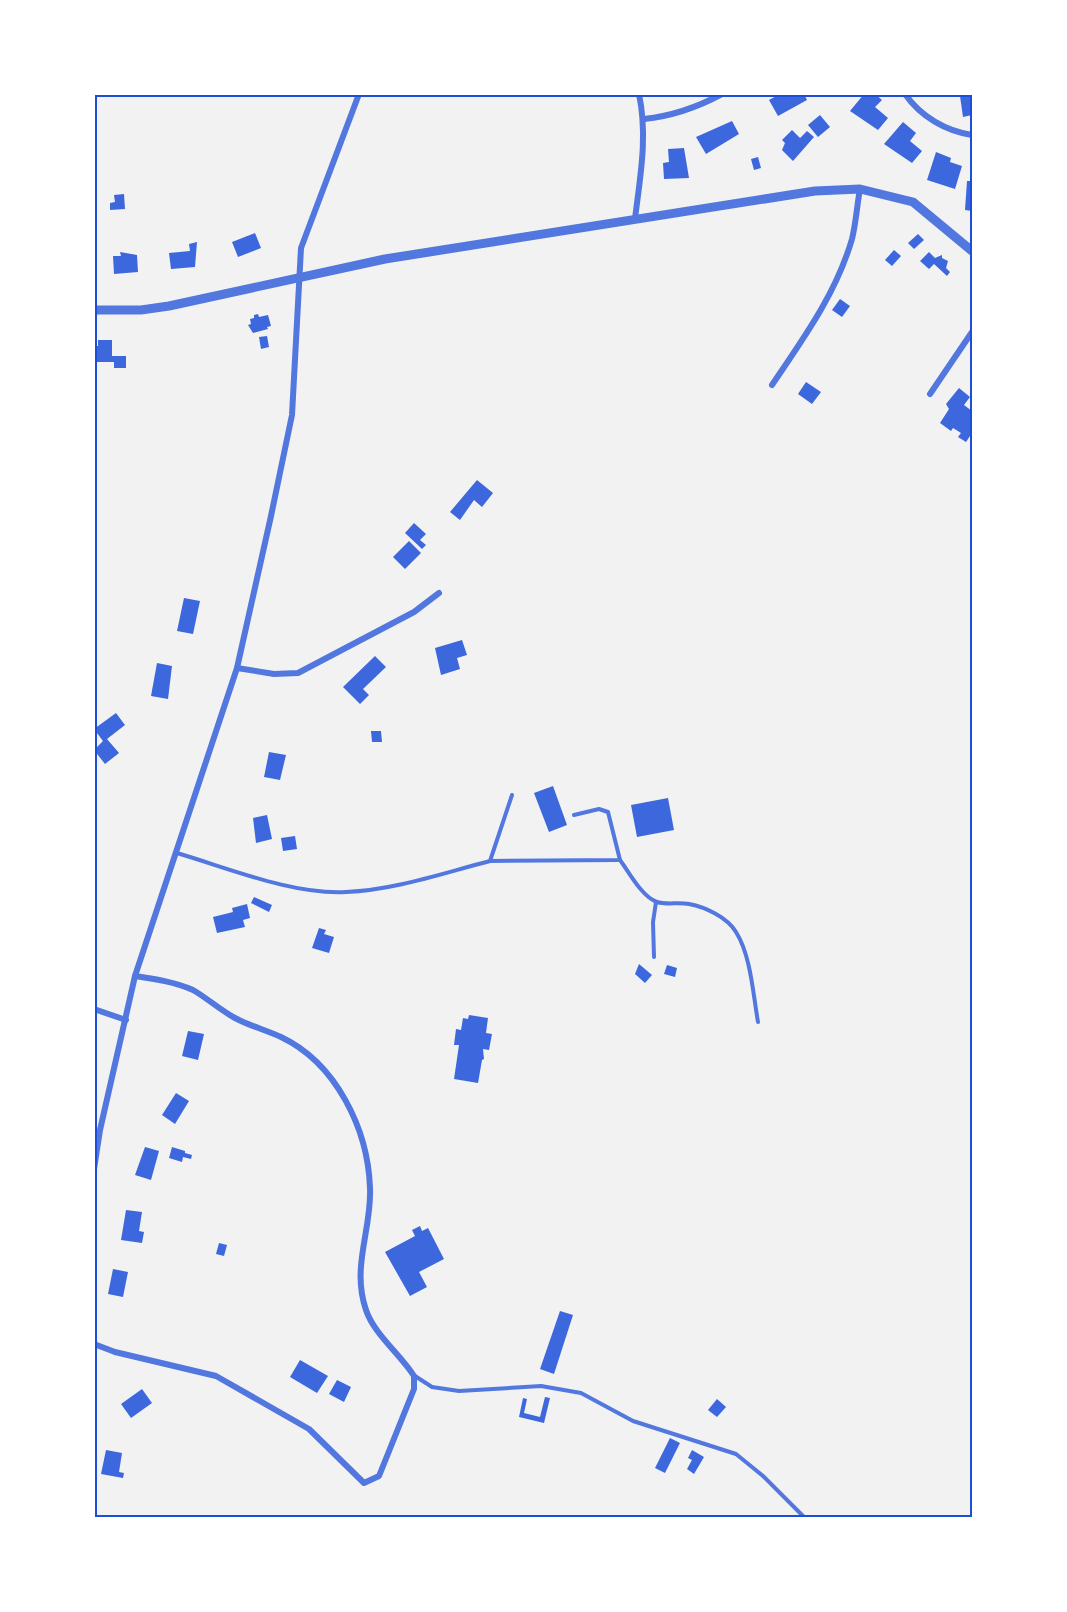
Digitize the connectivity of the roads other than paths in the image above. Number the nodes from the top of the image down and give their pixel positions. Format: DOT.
graph roads {
  1 [pos="359,94"];
  2 [pos="639,94"];
  3 [pos="722,94"];
  4 [pos="905,94"];
  5 [pos="644,119"];
  6 [pos="972,135"];
  7 [pos="860,189"];
  8 [pos="634,219"];
  9 [pos="972,251"];
  10 [pos="299,279"];
  11 [pos="94,310"];
  12 [pos="972,332"];
  13 [pos="772,385"];
  14 [pos="930,394"];
  15 [pos="439,593"];
  16 [pos="237,668"];
  17 [pos="512,795"];
  18 [pos="574,815"];
  19 [pos="177,853"];
  20 [pos="620,860"];
  21 [pos="490,861"];
  22 [pos="656,902"];
  23 [pos="654,957"];
  24 [pos="135,976"];
  25 [pos="94,1009"];
  26 [pos="126,1020"];
  27 [pos="758,1022"];
  28 [pos="94,1169"];
  29 [pos="94,1344"];
  30 [pos="414,1376"];
  31 [pos="805,1518"];
  1 -- 10 [label="street"];
  2 -- 5 [label="street"];
  3 -- 5 [label="street"];
  4 -- 6 [label="street"];
  5 -- 8 [label="street"];
  7 -- 8 [label="street"];
  7 -- 9 [label="street"];
  7 -- 13 [label="street"];
  8 -- 10 [label="street"];
  10 -- 11 [label="street"];
  10 -- 16 [label="street"];
  12 -- 14 [label="street"];
  15 -- 16 [label="street"];
  16 -- 19 [label="street"];
  17 -- 21 [label="lane"];
  18 -- 20 [label="lane"];
  19 -- 21 [label="lane"];
  19 -- 24 [label="street"];
  20 -- 21 [label="lane"];
  20 -- 22 [label="lane"];
  22 -- 23 [label="lane"];
  22 -- 27 [label="lane"];
  24 -- 26 [label="street"];
  24 -- 30 [label="street"];
  25 -- 26 [label="street"];
  26 -- 28 [label="street"];
  29 -- 30 [label="street"];
  30 -- 31 [label="lane"];
}
